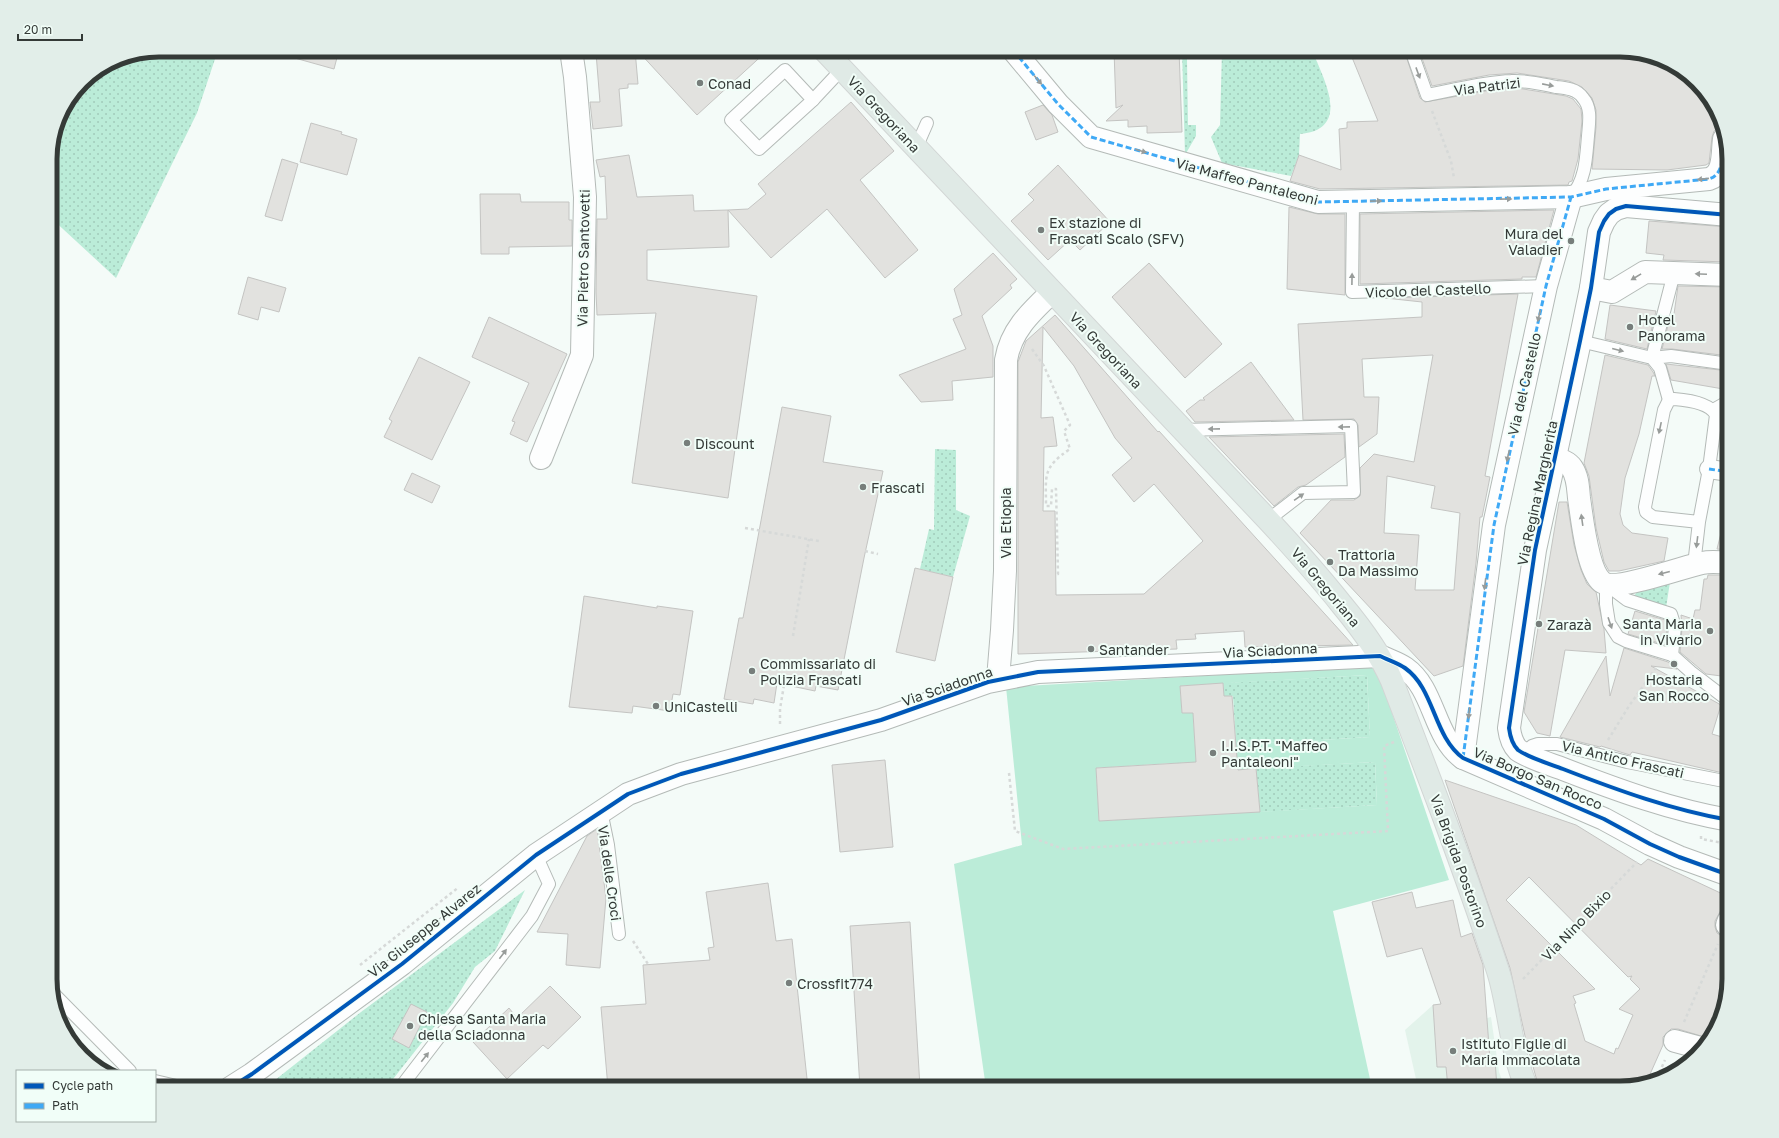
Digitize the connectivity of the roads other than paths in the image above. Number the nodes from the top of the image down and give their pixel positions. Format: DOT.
graph roads {
  1 [pos="572,57"];
  2 [pos="831,57"];
  3 [pos="1019,57"];
  4 [pos="1413,57"];
  5 [pos="842,69"];
  6 [pos="812,100"];
  7 [pos="927,123"];
  8 [pos="916,148"];
  9 [pos="1722,157"];
  10 [pos="1571,197"];
  11 [pos="1353,201"];
  12 [pos="1722,215"];
  13 [pos="1674,273"];
  14 [pos="1722,275"];
  15 [pos="1546,286"];
  16 [pos="1591,288"];
  17 [pos="1052,292"];
  18 [pos="1580,341"];
  19 [pos="1652,358"];
  20 [pos="1722,363"];
  21 [pos="1669,400"];
  22 [pos="1722,405"];
  23 [pos="1714,410"];
  24 [pos="1182,430"];
  25 [pos="541,458"];
  26 [pos="1554,458"];
  27 [pos="1709,469"];
  28 [pos="1722,471"];
  29 [pos="1268,520"];
  30 [pos="1699,522"];
  31 [pos="1722,563"];
  32 [pos="1694,565"];
  33 [pos="1606,584"];
  34 [pos="1672,655"];
  35 [pos="1380,656"];
  36 [pos="998,679"];
  37 [pos="1722,696"];
  38 [pos="1524,753"];
  39 [pos="1463,758"];
  40 [pos="1722,780"];
  41 [pos="628,794"];
  42 [pos="601,811"];
  43 [pos="1722,818"];
  44 [pos="536,855"];
  45 [pos="1722,872"];
  46 [pos="625,935"];
  47 [pos="59,999"];
  48 [pos="1674,1042"];
  49 [pos="1696,1047"];
  50 [pos="129,1070"];
  51 [pos="1524,1080"];
  52 [pos="242,1081"];
  53 [pos="405,1081"];
  1 -- 25 [label="street, Via Pietro Santovetti"];
  2 -- 5 [label="main road, Via Gregoriana"];
  3 -- 11 [label="street, Via Maffeo Pantaleoni, one-way"];
  4 -- 10 [label="lane, Via Patrizi, one-way"];
  5 -- 6 [label="lane"];
  5 -- 8 [label="main road, Via Gregoriana"];
  6 -- 6 [label="lane"];
  7 -- 8 [label="lane"];
  8 -- 17 [label="main road, Via Gregoriana"];
  9 -- 10 [label="street, one-way"];
  11 -- 10 [label="street, Via Maffeo Pantaleoni, one-way"];
  10 -- 15 [label="street, Via del Castello"];
  15 -- 11 [label="lane, Vicolo del Castello, one-way"];
  12 -- 16 [label="street, Via Regina Margherita"];
  14 -- 13 [label="street, one-way"];
  13 -- 16 [label="street, one-way"];
  13 -- 19 [label="lane"];
  15 -- 39 [label="street, Via del Castello, one-way"];
  16 -- 18 [label="street, Via Regina Margherita"];
  17 -- 24 [label="main road, Via Gregoriana"];
  17 -- 36 [label="street, Via Etiopia"];
  18 -- 19 [label="lane, one-way"];
  18 -- 26 [label="street, Via Regina Margherita"];
  19 -- 20 [label="lane"];
  19 -- 21 [label="lane"];
  21 -- 23 [label="lane"];
  21 -- 30 [label="lane, one-way"];
  22 -- 23 [label="lane"];
  23 -- 27 [label="lane"];
  24 -- 29 [label="main road, Via Gregoriana"];
  29 -- 24 [label="lane, one-way"];
  33 -- 26 [label="street, one-way"];
  26 -- 38 [label="street, Via Regina Margherita"];
  27 -- 28 [label="street"];
  27 -- 30 [label="lane"];
  29 -- 35 [label="main road, Via Gregoriana"];
  30 -- 32 [label="lane, one-way"];
  31 -- 32 [label="street"];
  32 -- 33 [label="street, one-way"];
  33 -- 34 [label="lane, one-way"];
  33 -- 34 [label="lane"];
  34 -- 37 [label="lane"];
  35 -- 36 [label="street, Via Sciadonna"];
  35 -- 39 [label="street, Via Borgo San Rocco"];
  35 -- 51 [label="main road, Via Brigida Postorino"];
  36 -- 41 [label="street, Via Sciadonna"];
  38 -- 40 [label="lane, Via Antico Frascati"];
  38 -- 43 [label="street, Via Regina Margherita"];
  39 -- 45 [label="street, Via Borgo San Rocco"];
  41 -- 42 [label="street, Via Giuseppe Alvarez"];
  42 -- 44 [label="street, Via Giuseppe Alvarez"];
  42 -- 46 [label="lane, Via delle Croci"];
  44 -- 52 [label="street, Via Giuseppe Alvarez"];
  53 -- 44 [label="lane, one-way"];
  47 -- 50 [label="lane"];
  48 -- 49 [label="street"];
}
